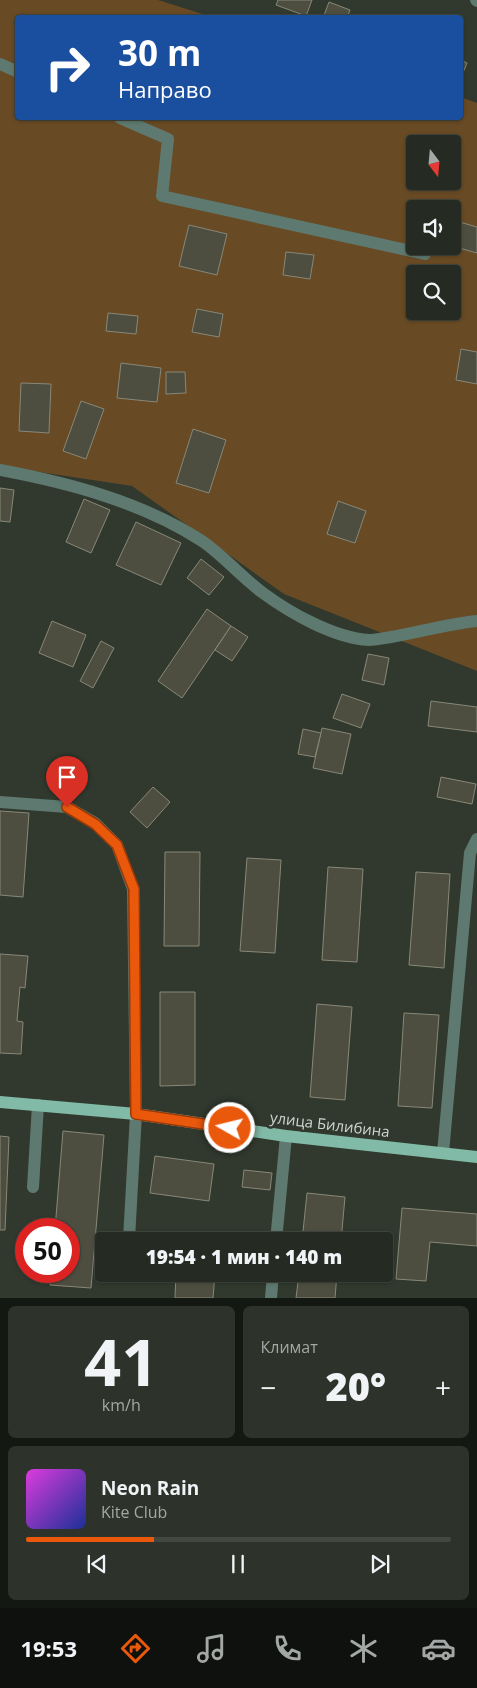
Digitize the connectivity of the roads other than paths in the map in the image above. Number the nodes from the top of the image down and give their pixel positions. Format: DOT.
graph roads {
  1 [pos="0,64"];
  2 [pos="15,71"];
  3 [pos="125,120"];
  4 [pos="406,250"];
  5 [pos="0,470"];
  6 [pos="477,621"];
  7 [pos="0,802"];
  8 [pos="477,839"];
  9 [pos="0,1102"];
  10 [pos="38,1105"];
  11 [pos="136,1114"];
  12 [pos="286,1136"];
  13 [pos="443,1153"];
  14 [pos="477,1156"];
  15 [pos="34,1187"];
  16 [pos="129,1232"];
  17 [pos="277,1232"];
  18 [pos="272,1282"];
  19 [pos="271,1298"];
  1 -- 2 [label="street"];
  3 -- 4 [label="street"];
  5 -- 6 [label="street"];
  7 -- 11 [label="street"];
  8 -- 13 [label="street"];
  9 -- 10 [label="main road, улица Билибина"];
  10 -- 11 [label="main road, улица Билибина"];
  10 -- 15 [label="street"];
  11 -- 12 [label="main road, улица Билибина"];
  11 -- 16 [label="street"];
  12 -- 13 [label="main road, улица Билибина"];
  12 -- 17 [label="street"];
  13 -- 14 [label="main road, улица Билибина"];
  18 -- 19 [label="street"];
}
